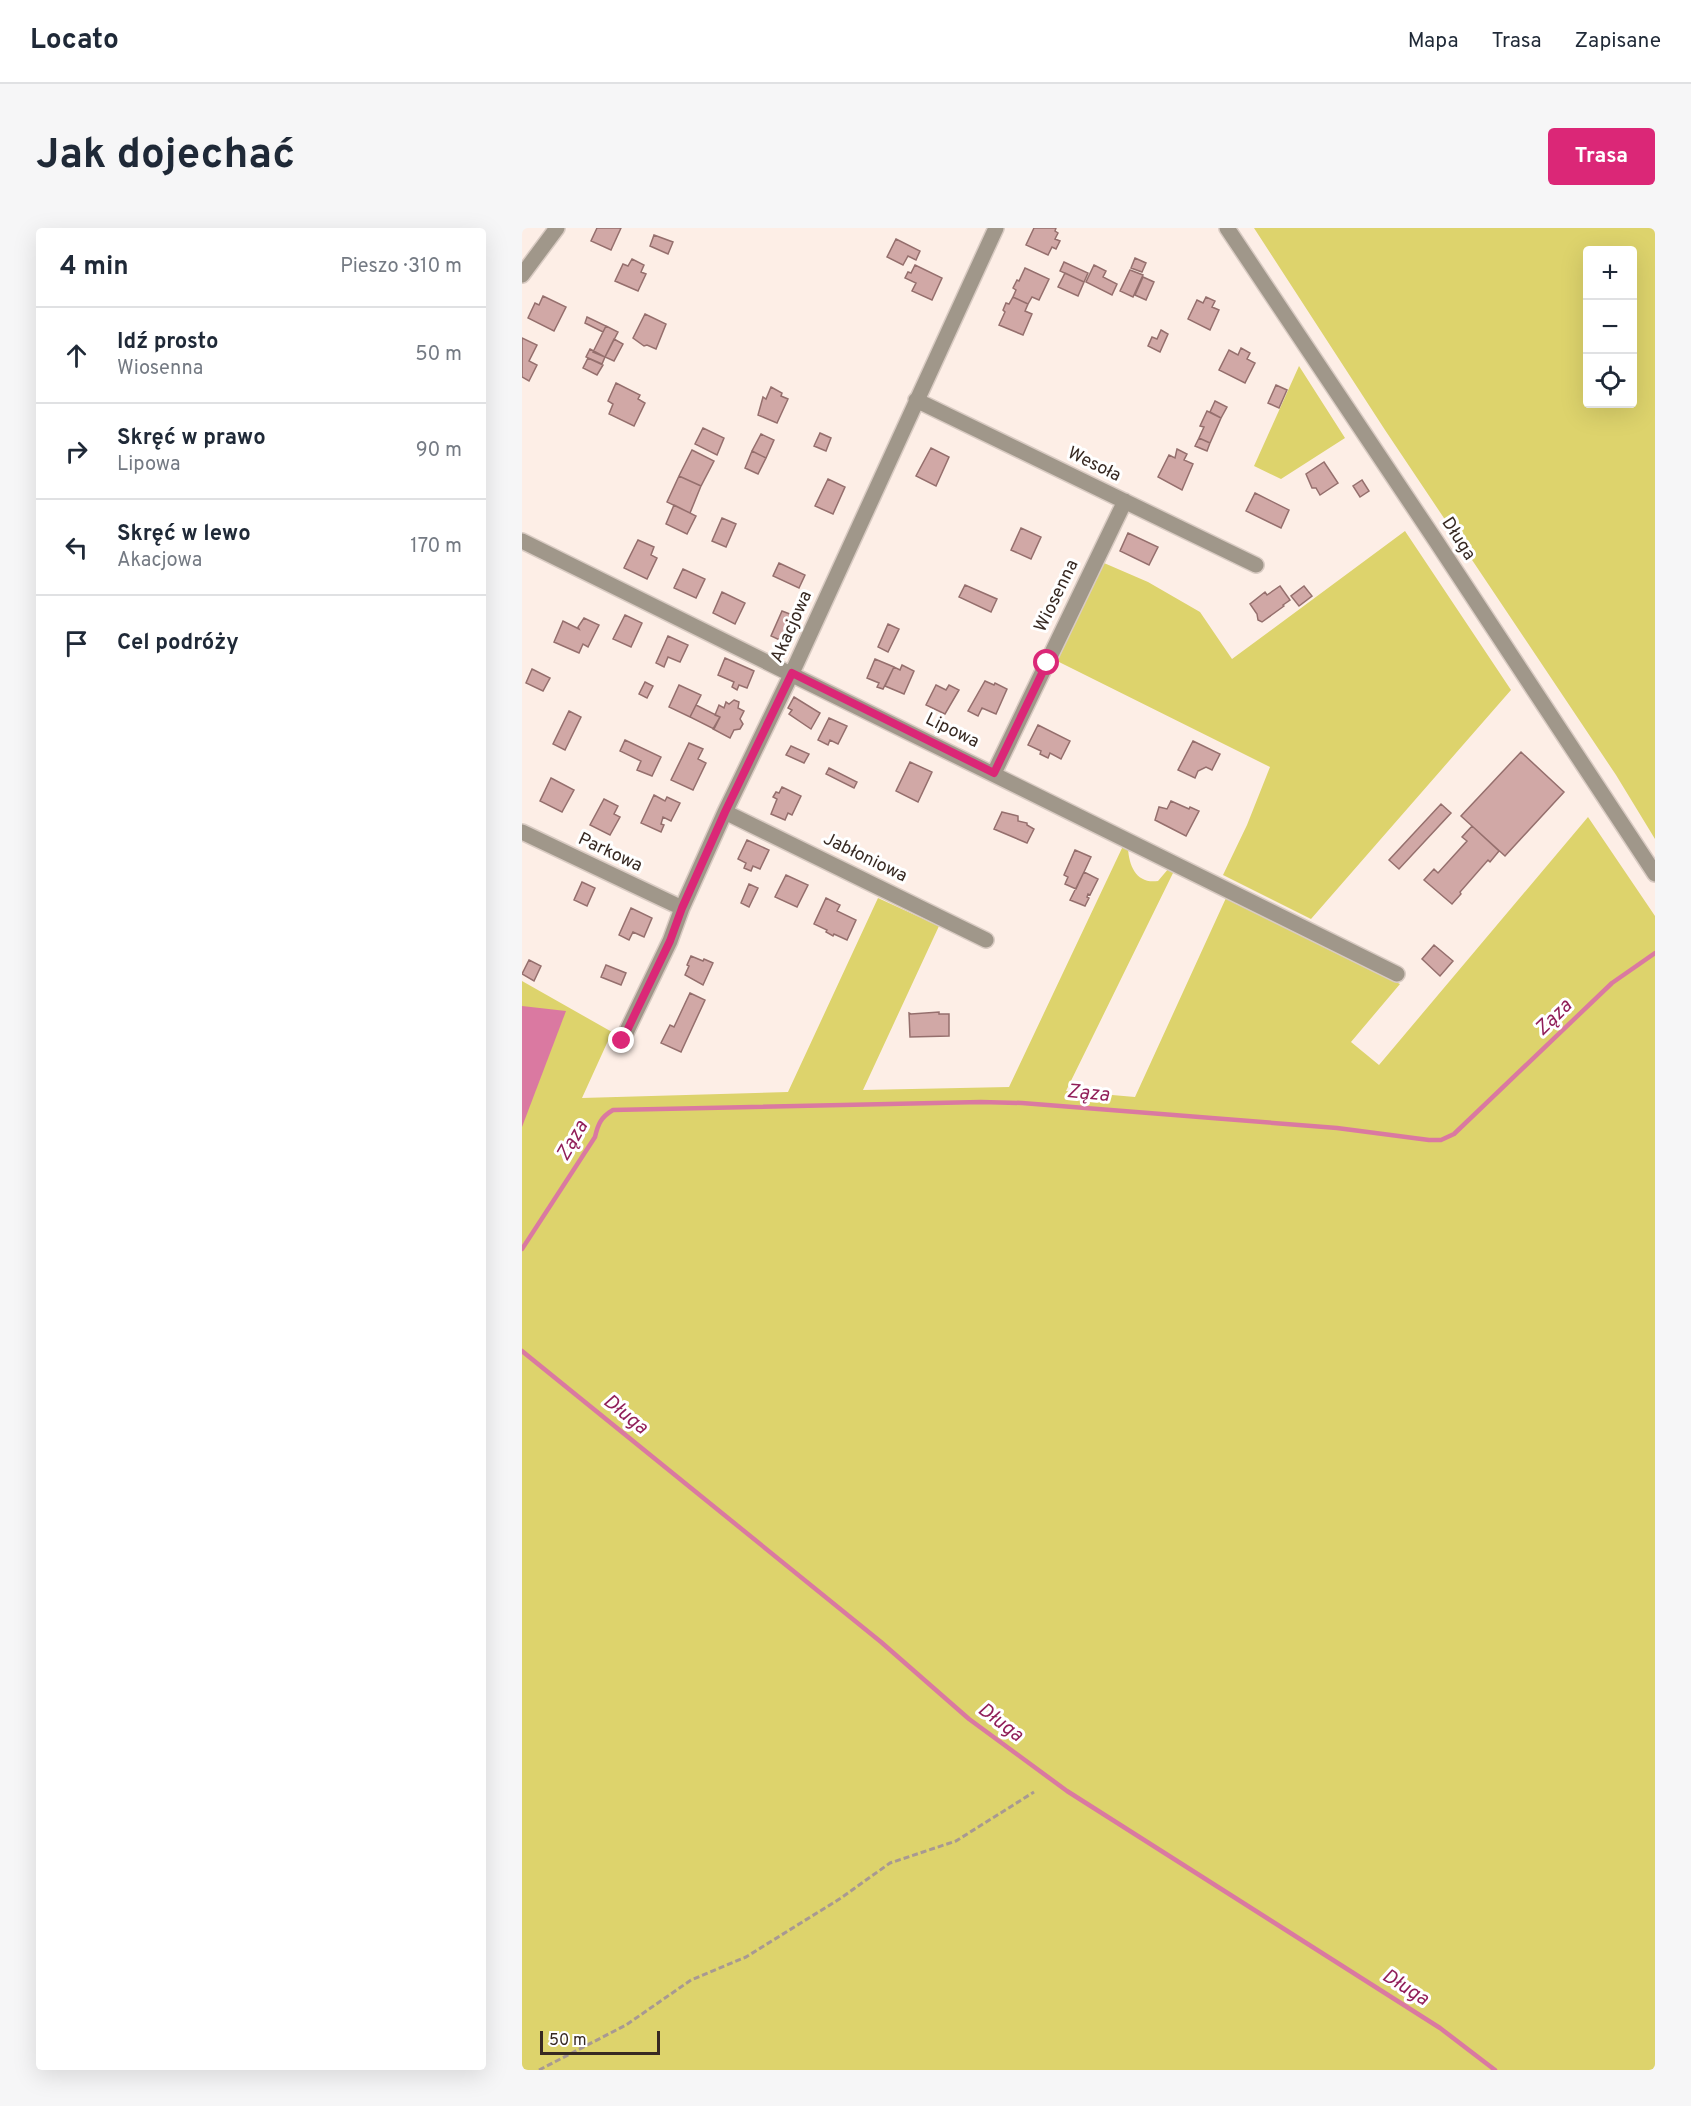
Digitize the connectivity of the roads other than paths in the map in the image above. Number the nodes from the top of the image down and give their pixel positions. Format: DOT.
graph roads {
  1 [pos="557,228"];
  2 [pos="996,228"];
  3 [pos="1227,228"];
  4 [pos="522,275"];
  5 [pos="915,400"];
  6 [pos="1125,501"];
  7 [pos="522,541"];
  8 [pos="1256,565"];
  9 [pos="792,673"];
  10 [pos="994,773"];
  11 [pos="725,812"];
  12 [pos="522,832"];
  13 [pos="1655,874"];
  14 [pos="682,908"];
  15 [pos="986,940"];
  16 [pos="1397,974"];
  17 [pos="622,1041"];
  1 -- 4 [label="street"];
  2 -- 5 [label="street, Akacjowa"];
  3 -- 13 [label="street, Długa"];
  5 -- 6 [label="street, Wesoła"];
  5 -- 9 [label="street, Akacjowa"];
  6 -- 8 [label="street, Wesoła"];
  6 -- 10 [label="street, Wiosenna"];
  7 -- 9 [label="street, Lipowa"];
  9 -- 10 [label="street, Lipowa"];
  9 -- 11 [label="street, Akacjowa"];
  10 -- 16 [label="street, Lipowa"];
  11 -- 14 [label="street, Akacjowa"];
  11 -- 15 [label="street, Jabłoniowa"];
  12 -- 14 [label="street, Parkowa"];
  14 -- 17 [label="street, Akacjowa"];
}
